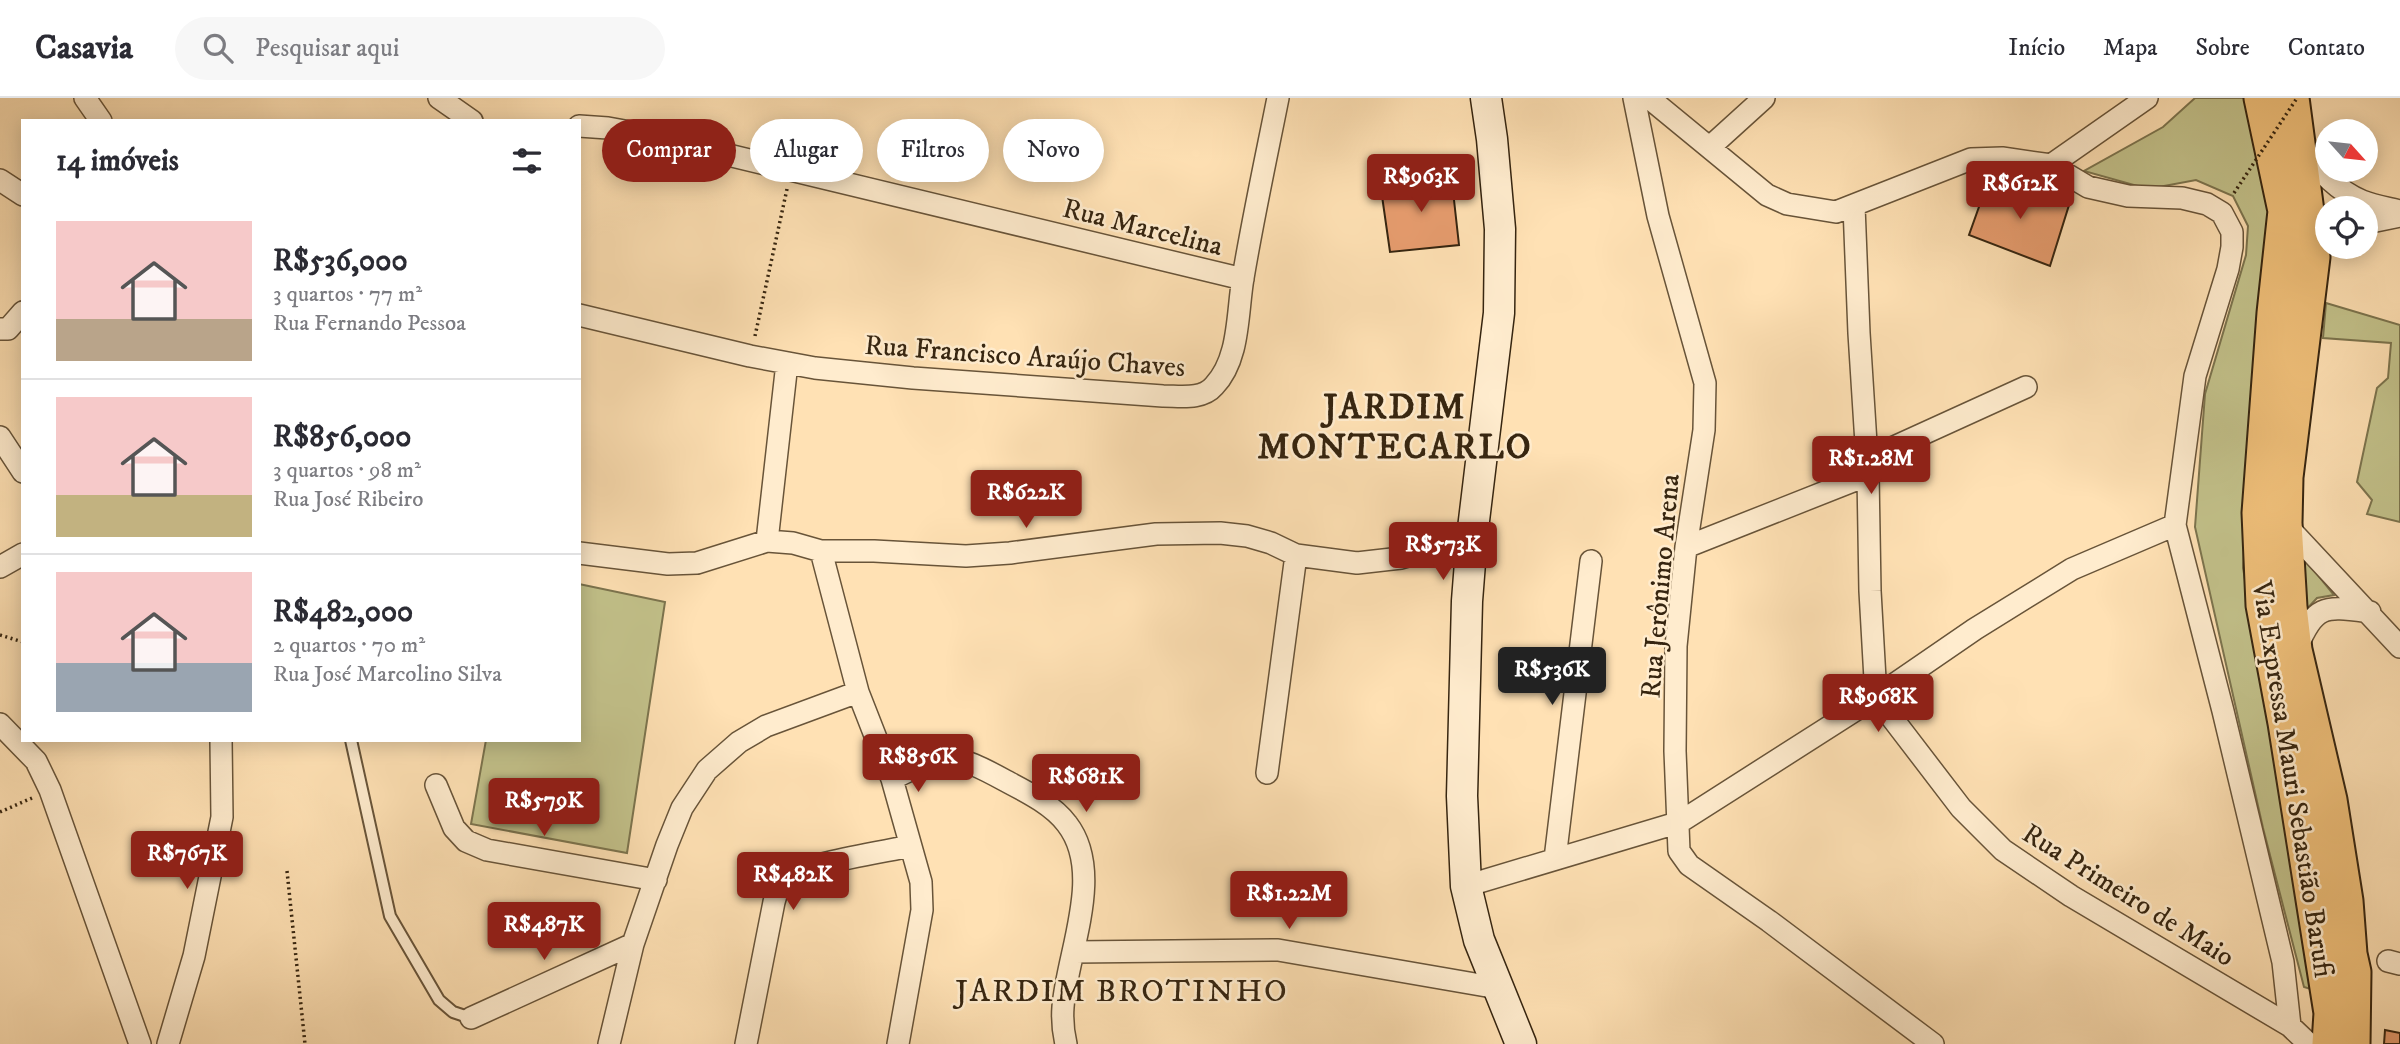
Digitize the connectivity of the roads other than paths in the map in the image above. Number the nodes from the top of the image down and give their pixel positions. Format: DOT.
graph roads {
  1 [pos="85,98"];
  2 [pos="1278,98"];
  3 [pos="1486,98"];
  4 [pos="1634,98"];
  5 [pos="1649,98"];
  6 [pos="1765,98"];
  7 [pos="2147,98"];
  8 [pos="2261,98"];
  9 [pos="2294,98"];
  10 [pos="441,99"];
  11 [pos="100,119"];
  12 [pos="469,119"];
  13 [pos="581,126"];
  14 [pos="2297,138"];
  15 [pos="1710,148"];
  16 [pos="2051,165"];
  17 [pos="0,180"];
  18 [pos="21,194"];
  19 [pos="1854,206"];
  20 [pos="2400,214"];
  21 [pos="2378,220"];
  22 [pos="2315,226"];
  23 [pos="2319,259"];
  24 [pos="1243,279"];
  25 [pos="21,314"];
  26 [pos="581,315"];
  27 [pos="0,329"];
  28 [pos="787,363"];
  29 [pos="2026,387"];
  30 [pos="0,436"];
  31 [pos="21,469"];
  32 [pos="1868,475"];
  33 [pos="2272,518"];
  34 [pos="2175,525"];
  35 [pos="1472,537"];
  36 [pos="767,541"];
  37 [pos="1686,547"];
  38 [pos="821,551"];
  39 [pos="581,553"];
  40 [pos="21,555"];
  41 [pos="1296,555"];
  42 [pos="1591,561"];
  43 [pos="0,567"];
  44 [pos="2370,612"];
  45 [pos="2400,647"];
  46 [pos="2295,650"];
  47 [pos="858,692"];
  48 [pos="1876,697"];
  49 [pos="0,724"];
  50 [pos="221,742"];
  51 [pos="351,742"];
  52 [pos="1267,772"];
  53 [pos="892,779"];
  54 [pos="436,785"];
  55 [pos="1680,821"];
  56 [pos="910,846"];
  57 [pos="1555,859"];
  58 [pos="656,880"];
  59 [pos="1466,886"];
  60 [pos="634,944"];
  61 [pos="1074,951"];
  62 [pos="1498,988"];
  63 [pos="471,1017"];
  64 [pos="2290,1026"];
  65 [pos="140,1044"];
  66 [pos="168,1044"];
  67 [pos="609,1044"];
  68 [pos="746,1044"];
  69 [pos="898,1044"];
  70 [pos="1066,1044"];
  71 [pos="1521,1044"];
  72 [pos="1934,1044"];
  73 [pos="2309,1044"];
  74 [pos="2329,1044"];
  75 [pos="2353,1044"];
  1 -- 11 [label="street"];
  2 -- 24 [label="street, Rua Francisco Araújo Chaves"];
  3 -- 35 [label="main road"];
  4 -- 37 [label="street, Rua Jerônimo Arena"];
  5 -- 15 [label="street"];
  6 -- 15 [label="street"];
  7 -- 16 [label="street"];
  8 -- 33 [label="main road, Via Expressa Mauri Sebastião Barufi"];
  9 -- 14 [label="main road, Via Expressa Mauri Sebastião Barufi"];
  10 -- 12 [label="street"];
  13 -- 24 [label="street, Rua Marcelina"];
  14 -- 20 [label="street"];
  14 -- 22 [label="main road, Via Expressa Mauri Sebastião Barufi"];
  15 -- 19 [label="street"];
  16 -- 19 [label="street"];
  16 -- 34 [label="street"];
  17 -- 18 [label="street"];
  19 -- 32 [label="street"];
  20 -- 21 [label="street"];
  23 -- 33 [label="main road, Via Expressa Mauri Sebastião Barufi"];
  24 -- 28 [label="street, Rua Francisco Araújo Chaves"];
  25 -- 27 [label="street"];
  26 -- 28 [label="street, Rua Francisco Araújo Chaves"];
  28 -- 36 [label="street"];
  29 -- 32 [label="street"];
  30 -- 31 [label="street"];
  32 -- 37 [label="street"];
  32 -- 48 [label="street"];
  33 -- 44 [label="street"];
  33 -- 46 [label="main road, Via Expressa Mauri Sebastião Barufi"];
  33 -- 74 [label="main road, Via Expressa Mauri Sebastião Barufi"];
  34 -- 48 [label="street"];
  34 -- 64 [label="street"];
  35 -- 41 [label="street"];
  35 -- 59 [label="main road"];
  36 -- 38 [label="street"];
  36 -- 39 [label="street"];
  37 -- 55 [label="street, Rua Jerônimo Arena"];
  38 -- 41 [label="street"];
  38 -- 47 [label="street"];
  40 -- 43 [label="street"];
  41 -- 52 [label="street"];
  42 -- 57 [label="street"];
  44 -- 45 [label="street"];
  44 -- 46 [label="street"];
  46 -- 75 [label="main road, Via Expressa Mauri Sebastião Barufi"];
  47 -- 53 [label="street"];
  47 -- 58 [label="street"];
  48 -- 55 [label="street"];
  48 -- 64 [label="street, Rua Primeiro de Maio"];
  49 -- 65 [label="street"];
  50 -- 66 [label="street"];
  51 -- 63 [label="lane"];
  53 -- 56 [label="street"];
  53 -- 61 [label="street"];
  54 -- 58 [label="street"];
  55 -- 57 [label="street"];
  55 -- 72 [label="street, Rua Jerônimo Arena"];
  56 -- 68 [label="street"];
  56 -- 69 [label="street"];
  57 -- 59 [label="street"];
  58 -- 60 [label="street"];
  59 -- 62 [label="main road"];
  60 -- 63 [label="street"];
  60 -- 67 [label="street"];
  61 -- 62 [label="street"];
  61 -- 70 [label="street"];
  62 -- 71 [label="main road"];
  64 -- 73 [label="street, Rua Primeiro de Maio"];
}
